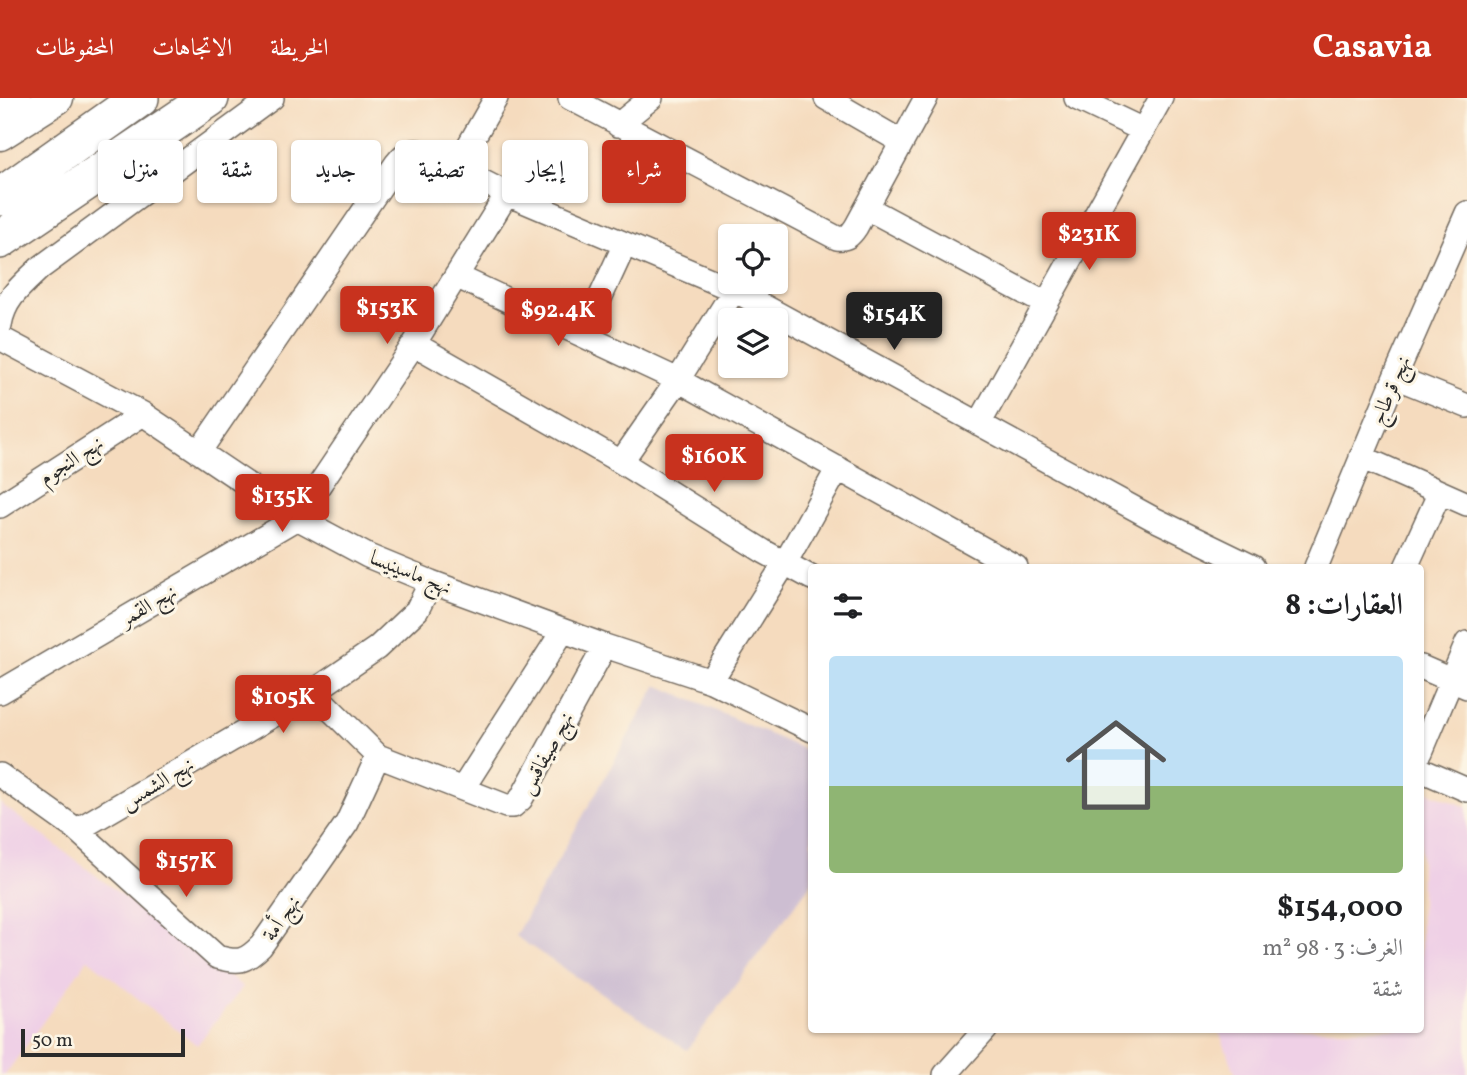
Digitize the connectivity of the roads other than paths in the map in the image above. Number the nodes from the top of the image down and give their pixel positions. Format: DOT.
graph roads {
  1 [pos="57,98"];
  2 [pos="140,98"];
  3 [pos="210,98"];
  4 [pos="272,98"];
  5 [pos="496,98"];
  6 [pos="570,98"];
  7 [pos="651,98"];
  8 [pos="826,98"];
  9 [pos="926,98"];
  10 [pos="1076,98"];
  11 [pos="1161,98"];
  12 [pos="618,125"];
  13 [pos="1143,130"];
  14 [pos="0,134"];
  15 [pos="472,140"];
  16 [pos="902,142"];
  17 [pos="395,166"];
  18 [pos="0,197"];
  19 [pos="502,203"];
  20 [pos="529,203"];
  21 [pos="867,208"];
  22 [pos="1466,217"];
  23 [pos="3,239"];
  24 [pos="625,244"];
  25 [pos="456,276"];
  26 [pos="718,283"];
  27 [pos="732,294"];
  28 [pos="741,294"];
  29 [pos="1046,304"];
  30 [pos="0,325"];
  31 [pos="583,335"];
  32 [pos="0,338"];
  33 [pos="414,344"];
  34 [pos="1395,377"];
  35 [pos="678,380"];
  36 [pos="1467,406"];
  37 [pos="143,414"];
  38 [pos="979,424"];
  39 [pos="199,452"];
  40 [pos="1361,457"];
  41 [pos="621,462"];
  42 [pos="838,467"];
  43 [pos="1440,492"];
  44 [pos="1467,504"];
  45 [pos="0,506"];
  46 [pos="297,517"];
  47 [pos="785,563"];
  48 [pos="1011,564"];
  49 [pos="1247,564"];
  50 [pos="1317,564"];
  51 [pos="1407,564"];
  52 [pos="808,576"];
  53 [pos="431,582"];
  54 [pos="563,631"];
  55 [pos="1467,643"];
  56 [pos="605,646"];
  57 [pos="1424,668"];
  58 [pos="711,681"];
  59 [pos="1459,683"];
  60 [pos="0,692"];
  61 [pos="313,692"];
  62 [pos="808,728"];
  63 [pos="1424,747"];
  64 [pos="379,756"];
  65 [pos="1424,771"];
  66 [pos="0,775"];
  67 [pos="463,788"];
  68 [pos="1467,790"];
  69 [pos="77,830"];
  70 [pos="982,1033"];
  71 [pos="945,1075"];
  1 -- 14 [label="main road"];
  2 -- 18 [label="highway"];
  3 -- 23 [label="highway"];
  4 -- 30 [label="street"];
  5 -- 15 [label="street"];
  6 -- 12 [label="street"];
  7 -- 12 [label="street"];
  8 -- 16 [label="street"];
  9 -- 16 [label="street"];
  10 -- 13 [label="street"];
  11 -- 13 [label="street"];
  12 -- 21 [label="street"];
  13 -- 29 [label="street"];
  16 -- 21 [label="street"];
  17 -- 39 [label="street"];
  19 -- 25 [label="street"];
  20 -- 24 [label="street"];
  21 -- 29 [label="street"];
  22 -- 34 [label="street, نهج قرطاج"];
  24 -- 26 [label="street"];
  24 -- 31 [label="street"];
  25 -- 31 [label="street"];
  25 -- 33 [label="street"];
  27 -- 35 [label="street"];
  28 -- 38 [label="street"];
  29 -- 38 [label="street"];
  31 -- 35 [label="street"];
  32 -- 37 [label="street, نهج ماسينيسا"];
  33 -- 41 [label="street"];
  33 -- 46 [label="street"];
  34 -- 36 [label="street"];
  34 -- 40 [label="street, نهج قرطاج"];
  35 -- 41 [label="street"];
  35 -- 42 [label="street"];
  37 -- 39 [label="street, نهج ماسينيسا"];
  37 -- 45 [label="street, نهج النجوم"];
  38 -- 49 [label="street"];
  39 -- 46 [label="street, نهج ماسينيسا"];
  40 -- 43 [label="street"];
  40 -- 50 [label="street, نهج قرطاج"];
  41 -- 47 [label="street"];
  42 -- 47 [label="street"];
  42 -- 48 [label="street"];
  43 -- 44 [label="street"];
  43 -- 51 [label="street"];
  46 -- 53 [label="street, نهج ماسينيسا"];
  46 -- 60 [label="street, نهج القمر"];
  47 -- 52 [label="street"];
  47 -- 58 [label="street"];
  53 -- 54 [label="street, نهج ماسينيسا"];
  53 -- 61 [label="street, نهج الشمس"];
  54 -- 56 [label="street, نهج ماسينيسا"];
  54 -- 67 [label="street"];
  55 -- 59 [label="street"];
  56 -- 58 [label="street, نهج ماسينيسا"];
  56 -- 67 [label="street, نهج صيفاقس"];
  57 -- 59 [label="street"];
  58 -- 62 [label="street, نهج ماسينيسا"];
  59 -- 63 [label="street"];
  61 -- 64 [label="street, نهج صيفاقس"];
  61 -- 69 [label="street, نهج الشمس"];
  64 -- 67 [label="street, نهج صيفاقس"];
  64 -- 69 [label="street, نهج أمة"];
  65 -- 68 [label="street"];
  66 -- 69 [label="street, نهج أمة"];
  70 -- 71 [label="street"];
}
